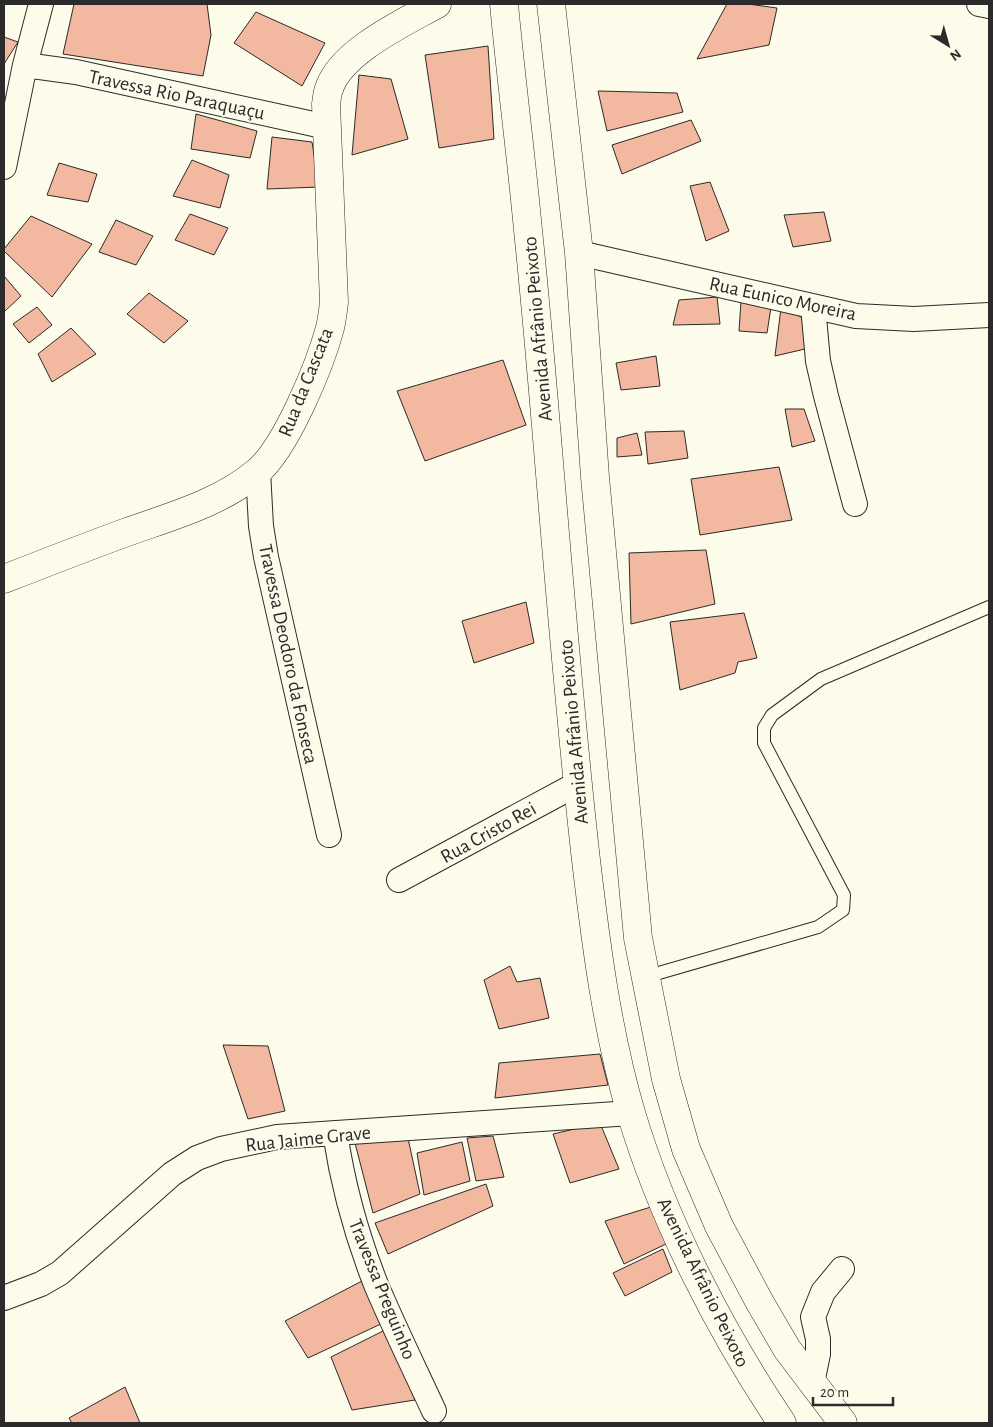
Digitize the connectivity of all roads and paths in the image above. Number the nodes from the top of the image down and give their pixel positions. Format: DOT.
graph roads {
  1 [pos="41,4"];
  2 [pos="437,4"];
  3 [pos="504,4"];
  4 [pos="551,4"];
  5 [pos="978,4"];
  6 [pos="989,6"];
  7 [pos="25,64"];
  8 [pos="327,127"];
  9 [pos="4,167"];
  10 [pos="579,253"];
  11 [pos="813,306"];
  12 [pos="989,315"];
  13 [pos="258,471"];
  14 [pos="855,504"];
  15 [pos="4,579"];
  16 [pos="989,607"];
  17 [pos="577,784"];
  18 [pos="329,835"];
  19 [pos="399,880"];
  20 [pos="645,977"];
  21 [pos="631,1113"];
  22 [pos="335,1133"];
  23 [pos="842,1269"];
  24 [pos="4,1298"];
  25 [pos="812,1383"];
  26 [pos="434,1411"];
  27 [pos="782,1423"];
  28 [pos="843,1423"];
  1 -- 7 [label="street"];
  2 -- 8 [label="main road, Rua da Cascata"];
  3 -- 17 [label="main road, Avenida Afrânio Peixoto"];
  4 -- 10 [label="main road, Avenida Afrânio Peixoto"];
  5 -- 6 [label="street"];
  7 -- 8 [label="street, Travessa Rio Paraquaçu"];
  7 -- 9 [label="street"];
  8 -- 13 [label="main road, Rua da Cascata"];
  10 -- 11 [label="street, Rua Eunico Moreira"];
  10 -- 20 [label="main road, Avenida Afrânio Peixoto"];
  11 -- 12 [label="street, Rua Eunico Moreira"];
  11 -- 14 [label="street"];
  13 -- 15 [label="main road, Rua da Cascata"];
  13 -- 18 [label="street, Travessa Deodoro da Fonseca"];
  16 -- 20 [label="lane"];
  17 -- 19 [label="street, Rua Cristo Rei"];
  17 -- 21 [label="main road, Avenida Afrânio Peixoto"];
  20 -- 25 [label="main road, Avenida Afrânio Peixoto"];
  21 -- 22 [label="street, Rua Jaime Grave"];
  21 -- 27 [label="main road, Avenida Afrânio Peixoto"];
  22 -- 24 [label="street, Rua Jaime Grave"];
  22 -- 26 [label="street, Travessa Preguinho"];
  23 -- 25 [label="street"];
  25 -- 28 [label="main road, Avenida Afrânio Peixoto"];
}
